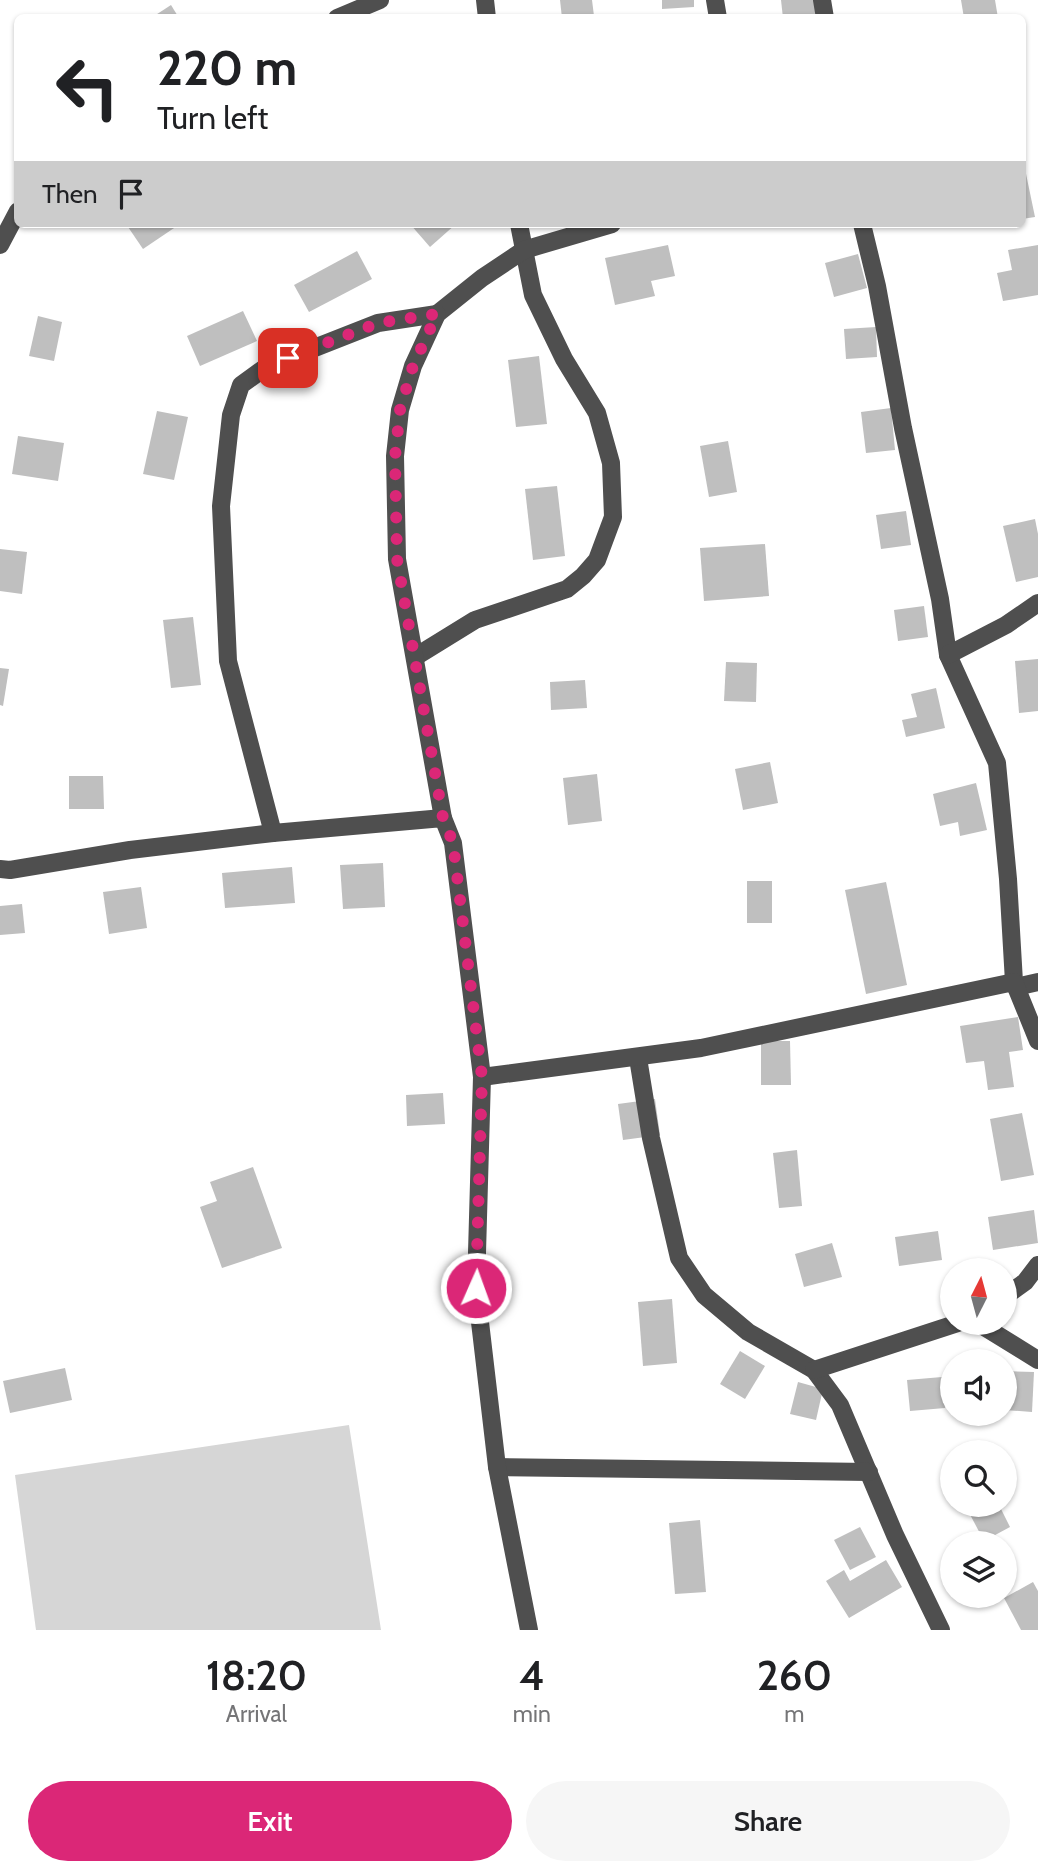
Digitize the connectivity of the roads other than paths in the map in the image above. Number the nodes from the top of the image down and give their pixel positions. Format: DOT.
graph roads {
  1 [pos="380,0"];
  2 [pos="347,14"];
  3 [pos="14,219"];
  4 [pos="520,228"];
  5 [pos="598,228"];
  6 [pos="863,228"];
  7 [pos="0,245"];
  8 [pos="524,250"];
  9 [pos="437,314"];
  10 [pos="1038,603"];
  11 [pos="948,655"];
  12 [pos="415,657"];
  13 [pos="443,818"];
  14 [pos="273,833"];
  15 [pos="0,869"];
  16 [pos="1038,982"];
  17 [pos="1015,985"];
  18 [pos="1038,1041"];
  19 [pos="638,1058"];
  20 [pos="482,1077"];
  21 [pos="1038,1265"];
  22 [pos="1017,1288"];
  23 [pos="940,1329"];
  24 [pos="997,1335"];
  25 [pos="1038,1360"];
  26 [pos="814,1370"];
  27 [pos="497,1467"];
  28 [pos="869,1472"];
  29 [pos="529,1630"];
  30 [pos="941,1630"];
  1 -- 2 [label="street"];
  3 -- 7 [label="street"];
  4 -- 8 [label="street"];
  5 -- 8 [label="street"];
  6 -- 11 [label="street"];
  8 -- 9 [label="street"];
  8 -- 12 [label="street"];
  9 -- 12 [label="street"];
  9 -- 14 [label="street"];
  10 -- 11 [label="street"];
  11 -- 17 [label="street"];
  12 -- 13 [label="street"];
  13 -- 14 [label="street"];
  13 -- 20 [label="street"];
  14 -- 15 [label="street"];
  16 -- 17 [label="street"];
  17 -- 18 [label="street"];
  17 -- 19 [label="street"];
  19 -- 20 [label="street"];
  19 -- 26 [label="street"];
  20 -- 27 [label="street"];
  21 -- 22 [label="street"];
  23 -- 26 [label="street"];
  24 -- 25 [label="street"];
  26 -- 28 [label="street"];
  27 -- 28 [label="street"];
  27 -- 29 [label="street"];
  28 -- 30 [label="street"];
}
